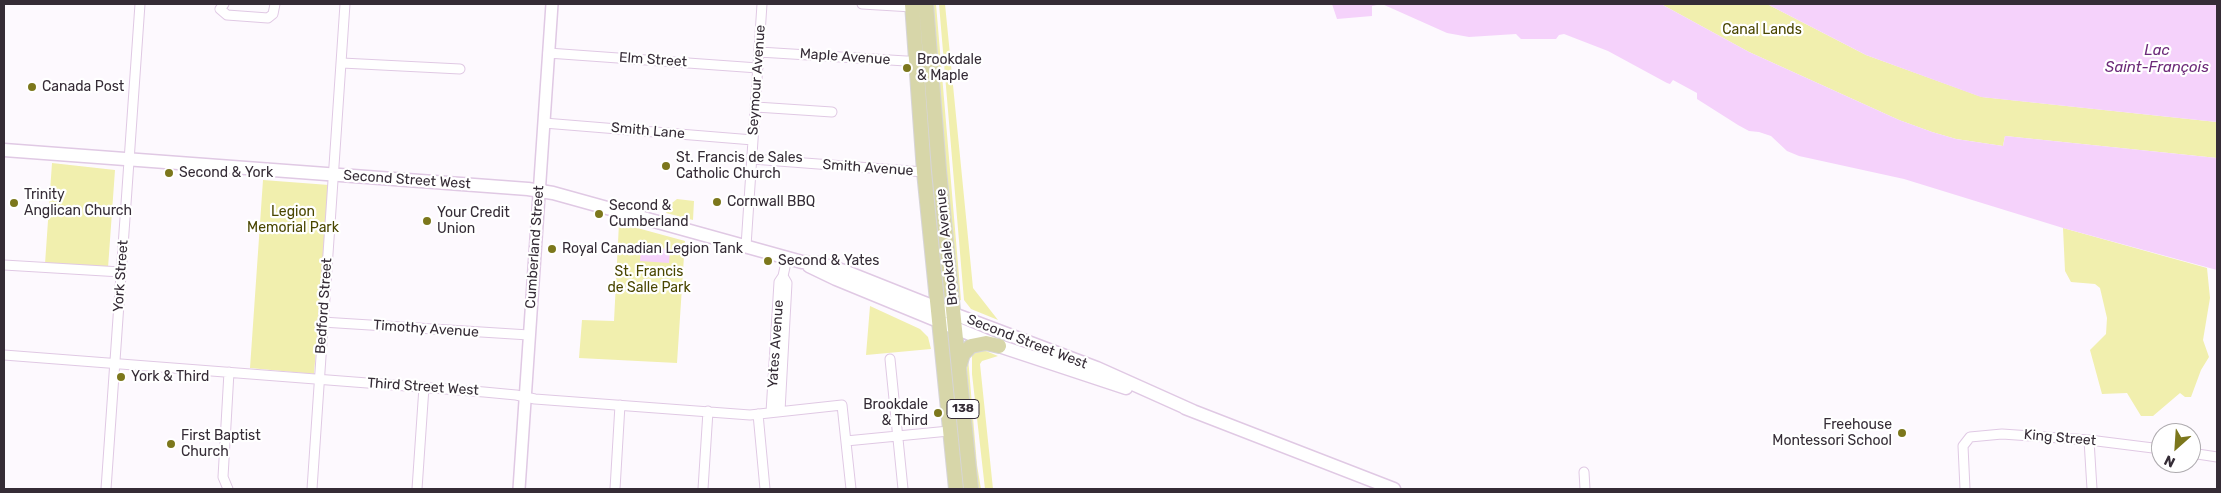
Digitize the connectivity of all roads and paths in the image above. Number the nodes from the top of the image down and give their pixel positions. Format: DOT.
graph roads {
  1 [pos="140,4"];
  2 [pos="224,4"];
  3 [pos="275,4"];
  4 [pos="346,4"];
  5 [pos="552,4"];
  6 [pos="762,4"];
  7 [pos="862,4"];
  8 [pos="926,4"];
  9 [pos="912,5"];
  10 [pos="759,52"];
  11 [pos="548,53"];
  12 [pos="931,61"];
  13 [pos="916,62"];
  14 [pos="342,63"];
  15 [pos="758,68"];
  16 [pos="460,69"];
  17 [pos="756,107"];
  18 [pos="832,112"];
  19 [pos="544,123"];
  20 [pos="753,140"];
  21 [pos="4,150"];
  22 [pos="752,159"];
  23 [pos="130,160"];
  24 [pos="924,172"];
  25 [pos="335,175"];
  26 [pos="539,191"];
  27 [pos="746,246"];
  28 [pos="787,258"];
  29 [pos="4,265"];
  30 [pos="121,272"];
  31 [pos="954,314"];
  32 [pos="938,315"];
  33 [pos="322,322"];
  34 [pos="956,329"];
  35 [pos="529,335"];
  36 [pos="999,346"];
  37 [pos="4,355"];
  38 [pos="890,359"];
  39 [pos="115,363"];
  40 [pos="959,367"];
  41 [pos="229,372"];
  42 [pos="319,379"];
  43 [pos="424,387"];
  44 [pos="526,397"];
  45 [pos="620,405"];
  46 [pos="708,411"];
  47 [pos="1193,411"];
  48 [pos="775,412"];
  49 [pos="758,414"];
  50 [pos="949,431"];
  51 [pos="898,436"];
  52 [pos="2089,440"];
  53 [pos="846,441"];
  54 [pos="2151,448"];
  55 [pos="2201,455"];
  56 [pos="2217,457"];
  57 [pos="1584,472"];
  58 [pos="106,489"];
  59 [pos="228,489"];
  60 [pos="312,489"];
  61 [pos="417,489"];
  62 [pos="519,489"];
  63 [pos="614,489"];
  64 [pos="703,489"];
  65 [pos="765,489"];
  66 [pos="851,489"];
  67 [pos="903,489"];
  68 [pos="956,489"];
  69 [pos="971,489"];
  70 [pos="1394,489"];
  71 [pos="1585,489"];
  72 [pos="1965,489"];
  73 [pos="2092,489"];
  1 -- 23 [label="street, York Street"];
  2 -- 3 [label="street"];
  4 -- 14 [label="street, Bedford Street"];
  5 -- 11 [label="street, Cumberland Street"];
  6 -- 10 [label="street, Seymour Avenue"];
  7 -- 9 [label="street"];
  8 -- 12 [label="main road, Brookdale Avenue"];
  9 -- 13 [label="main road, Brookdale Avenue / 138"];
  10 -- 13 [label="street, Maple Avenue"];
  10 -- 15 [label="street, Seymour Avenue"];
  11 -- 15 [label="street, Elm Street"];
  11 -- 19 [label="street, Cumberland Street"];
  12 -- 13 [label="street, Maple Avenue"];
  12 -- 31 [label="main road, Brookdale Avenue"];
  13 -- 24 [label="main road, Brookdale Avenue / 138"];
  14 -- 16 [label="street"];
  14 -- 25 [label="street, Bedford Street"];
  15 -- 17 [label="street, Seymour Avenue"];
  17 -- 18 [label="street"];
  17 -- 20 [label="street, Seymour Avenue"];
  19 -- 20 [label="street, Smith Lane"];
  19 -- 26 [label="street, Cumberland Street"];
  20 -- 22 [label="street, Seymour Avenue"];
  21 -- 23 [label="main road, Second Street West"];
  22 -- 24 [label="street, Smith Avenue"];
  22 -- 27 [label="street, Seymour Avenue"];
  23 -- 25 [label="main road, Second Street West"];
  23 -- 30 [label="street, York Street"];
  24 -- 32 [label="main road, Brookdale Avenue / 138"];
  25 -- 26 [label="main road, Second Street West"];
  25 -- 33 [label="street, Bedford Street"];
  26 -- 27 [label="main road, Second Street West"];
  26 -- 35 [label="street, Cumberland Street"];
  27 -- 28 [label="main road, Second Street West"];
  28 -- 32 [label="main road, Second Street West"];
  28 -- 48 [label="street, Yates Avenue"];
  29 -- 30 [label="street"];
  30 -- 39 [label="street, York Street"];
  31 -- 32 [label="main road, Second Street West"];
  31 -- 34 [label="main road, Brookdale Avenue"];
  31 -- 47 [label="main road, Second Street West"];
  32 -- 34 [label="main road, Second Street West"];
  32 -- 50 [label="main road, Brookdale Avenue / 138"];
  33 -- 35 [label="street, Timothy Avenue"];
  33 -- 42 [label="street, Bedford Street"];
  34 -- 36 [label="main road, Second Street West"];
  34 -- 40 [label="main road, Brookdale Avenue / 138"];
  35 -- 44 [label="street, Cumberland Street"];
  36 -- 40 [label="main road"];
  36 -- 47 [label="main road, Second Street West"];
  37 -- 39 [label="street, Third Street West"];
  38 -- 51 [label="street"];
  39 -- 41 [label="street, Third Street West"];
  39 -- 58 [label="street, York Street"];
  40 -- 69 [label="main road, Brookdale Avenue / 138"];
  41 -- 42 [label="street, Third Street West"];
  41 -- 59 [label="street"];
  42 -- 43 [label="street, Third Street West"];
  42 -- 60 [label="street, Bedford Street"];
  43 -- 44 [label="street, Third Street West"];
  43 -- 61 [label="street"];
  44 -- 45 [label="street, Third Street West"];
  44 -- 62 [label="street, Cumberland Street"];
  45 -- 46 [label="street, Third Street West"];
  45 -- 63 [label="street"];
  46 -- 49 [label="street, Third Street West"];
  46 -- 64 [label="street"];
  47 -- 70 [label="main road, Second Street West"];
  48 -- 49 [label="street, Third Street West"];
  48 -- 53 [label="street, Third Street West"];
  49 -- 65 [label="street"];
  50 -- 51 [label="street"];
  50 -- 68 [label="main road, Brookdale Avenue"];
  51 -- 53 [label="street"];
  51 -- 67 [label="street"];
  52 -- 54 [label="street, King Street"];
  52 -- 72 [label="street, King Street"];
  52 -- 73 [label="street"];
  53 -- 66 [label="street"];
  55 -- 56 [label="street"];
  57 -- 71 [label="street"];
}
